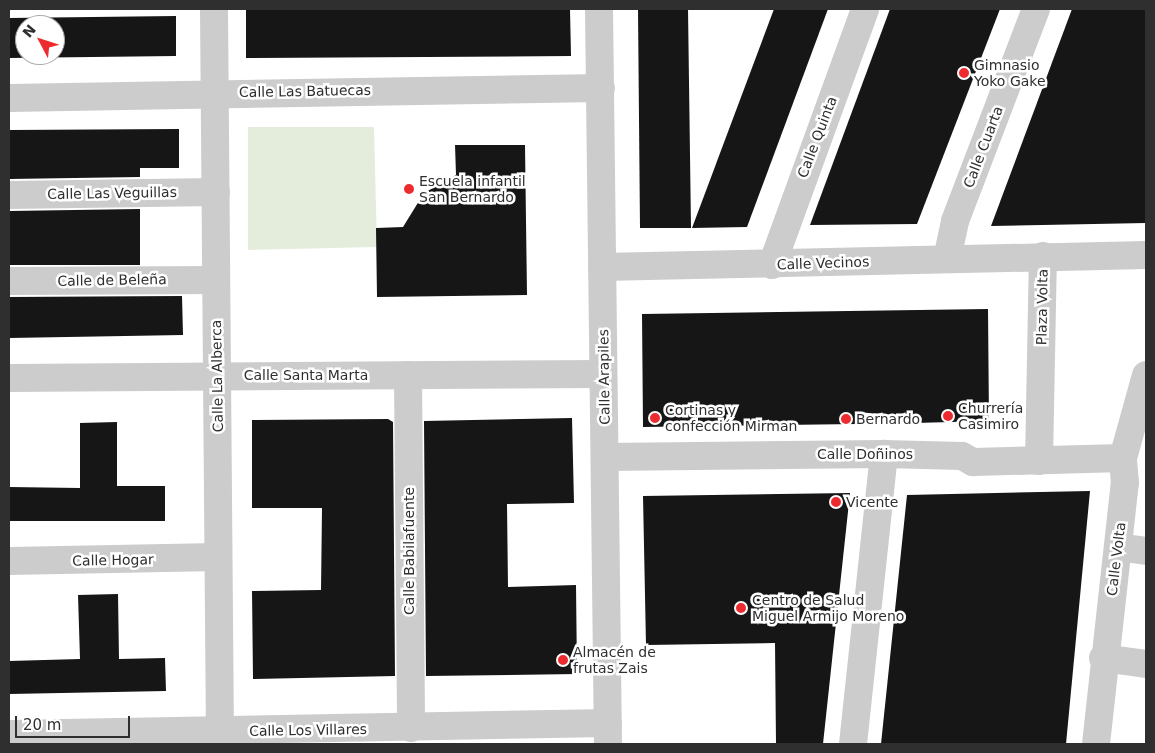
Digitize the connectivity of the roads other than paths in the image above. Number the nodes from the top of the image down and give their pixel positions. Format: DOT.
graph roads {
  1 [pos="214,9"];
  2 [pos="599,9"];
  3 [pos="865,9"];
  4 [pos="1036,9"];
  5 [pos="601,88"];
  6 [pos="214,92"];
  7 [pos="9,98"];
  8 [pos="216,192"];
  9 [pos="9,195"];
  10 [pos="1146,255"];
  11 [pos="1043,256"];
  12 [pos="947,259"];
  13 [pos="772,266"];
  14 [pos="602,267"];
  15 [pos="216,280"];
  16 [pos="9,282"];
  17 [pos="604,374"];
  18 [pos="218,375"];
  19 [pos="408,375"];
  20 [pos="1146,375"];
  21 [pos="9,378"];
  22 [pos="1139,428"];
  23 [pos="884,454"];
  24 [pos="605,457"];
  25 [pos="1123,458"];
  26 [pos="1039,461"];
  27 [pos="1118,547"];
  28 [pos="1146,551"];
  29 [pos="218,557"];
  30 [pos="9,561"];
  31 [pos="1102,658"];
  32 [pos="1146,664"];
  33 [pos="411,728"];
  34 [pos="9,734"];
  35 [pos="608,734"];
  36 [pos="220,738"];
  37 [pos="853,744"];
  38 [pos="1096,744"];
  1 -- 6 [label="street, Calle La Alberca"];
  2 -- 5 [label="street, Calle Arapiles"];
  3 -- 13 [label="street, Calle Quinta"];
  4 -- 12 [label="street, Calle Cuarta"];
  5 -- 6 [label="street, Calle Las Batuecas"];
  5 -- 14 [label="street, Calle Arapiles"];
  6 -- 7 [label="street, Calle Las Batuecas"];
  6 -- 8 [label="street, Calle La Alberca"];
  8 -- 9 [label="street, Calle Las Veguillas"];
  8 -- 15 [label="street, Calle La Alberca"];
  10 -- 11 [label="street, Plaza Volta"];
  11 -- 12 [label="street, Calle Vecinos"];
  11 -- 26 [label="street, Plaza Volta"];
  12 -- 13 [label="street, Calle Vecinos"];
  13 -- 14 [label="street, Calle Vecinos"];
  14 -- 17 [label="street, Calle Arapiles"];
  15 -- 16 [label="street, Calle de Beleña"];
  15 -- 18 [label="street, Calle La Alberca"];
  17 -- 19 [label="street, Calle Santa Marta"];
  17 -- 24 [label="street, Calle Arapiles"];
  18 -- 19 [label="street, Calle Santa Marta"];
  18 -- 21 [label="street, Calle Santa Marta"];
  18 -- 29 [label="street, Calle La Alberca"];
  19 -- 33 [label="street, Calle Babilafuente"];
  20 -- 22 [label="street, Calle Volta"];
  22 -- 25 [label="street, Calle Volta"];
  23 -- 24 [label="street, Calle Doñinos"];
  23 -- 26 [label="street, Calle Doñinos"];
  23 -- 37 [label="street"];
  24 -- 35 [label="street, Calle Arapiles"];
  25 -- 26 [label="street, Calle Doñinos"];
  25 -- 27 [label="street, Calle Volta"];
  27 -- 28 [label="street"];
  27 -- 31 [label="street, Calle Volta"];
  29 -- 30 [label="street, Calle Hogar"];
  29 -- 36 [label="street, Calle La Alberca"];
  31 -- 32 [label="street"];
  31 -- 38 [label="street, Calle Volta"];
  33 -- 35 [label="street, Calle Los Villares"];
  33 -- 36 [label="street, Calle Los Villares"];
  34 -- 36 [label="street, Calle Los Villares"];
}
